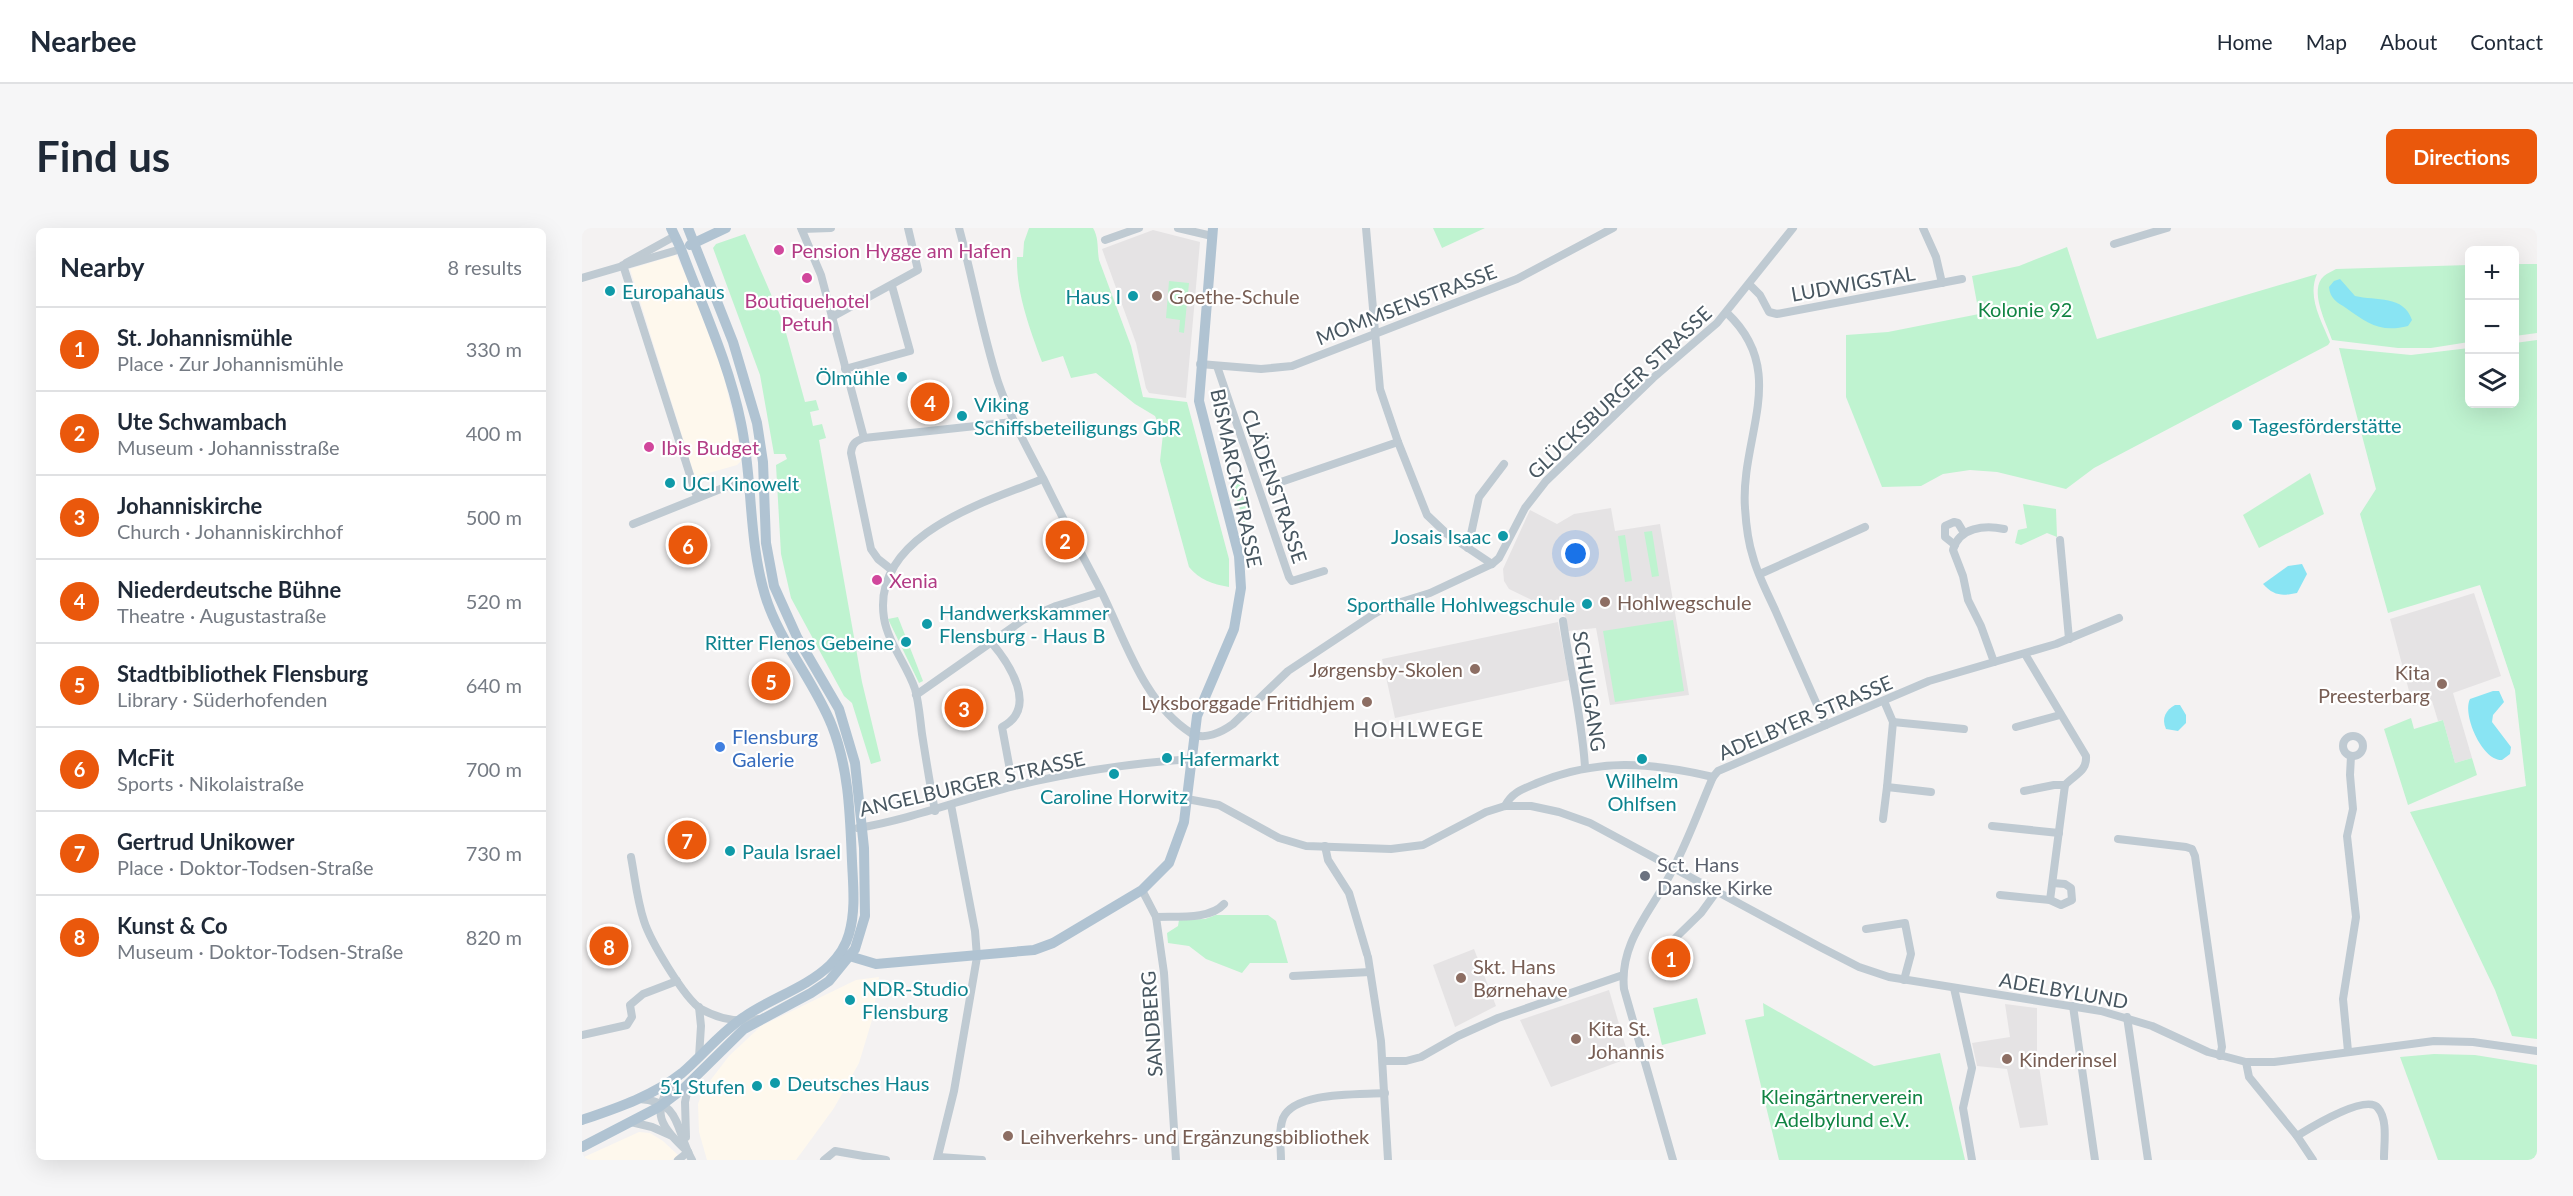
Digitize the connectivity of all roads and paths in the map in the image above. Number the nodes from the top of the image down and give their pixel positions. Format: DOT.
graph roads {
  1 [pos="690,228"];
  2 [pos="726,228"];
  3 [pos="831,228"];
  4 [pos="908,228"];
  5 [pos="958,228"];
  6 [pos="1139,228"];
  7 [pos="1178,228"];
  8 [pos="1365,228"];
  9 [pos="1613,228"];
  10 [pos="1793,228"];
  11 [pos="1923,228"];
  12 [pos="2167,228"];
  13 [pos="802,229"];
  14 [pos="673,232"];
  15 [pos="1212,232"];
  16 [pos="1105,240"];
  17 [pos="694,242"];
  18 [pos="2115,244"];
  19 [pos="681,249"];
  20 [pos="623,265"];
  21 [pos="582,278"];
  22 [pos="1962,279"];
  23 [pos="1749,284"];
  24 [pos="1942,284"];
  25 [pos="892,286"];
  26 [pos="1727,313"];
  27 [pos="832,317"];
  28 [pos="1375,334"];
  29 [pos="1200,364"];
  30 [pos="1217,366"];
  31 [pos="845,369"];
  32 [pos="1013,422"];
  33 [pos="864,438"];
  34 [pos="1398,442"];
  35 [pos="1504,464"];
  36 [pos="1043,479"];
  37 [pos="750,483"];
  38 [pos="765,483"];
  39 [pos="1275,484"];
  40 [pos="697,497"];
  41 [pos="633,524"];
  42 [pos="1865,527"];
  43 [pos="2004,530"];
  44 [pos="1964,533"];
  45 [pos="2060,540"];
  46 [pos="1954,545"];
  47 [pos="1468,548"];
  48 [pos="1492,564"];
  49 [pos="892,570"];
  50 [pos="1324,571"];
  51 [pos="1760,574"];
  52 [pos="1101,592"];
  53 [pos="2120,618"];
  54 [pos="1563,621"];
  55 [pos="2068,639"];
  56 [pos="991,642"];
  57 [pos="2025,654"];
  58 [pos="1994,662"];
  59 [pos="916,694"];
  60 [pos="1884,701"];
  61 [pos="2060,715"];
  62 [pos="1893,722"];
  63 [pos="1826,725"];
  64 [pos="2016,727"];
  65 [pos="1964,729"];
  66 [pos="1193,734"];
  67 [pos="2351,756"];
  68 [pos="1192,759"];
  69 [pos="1585,767"];
  70 [pos="1713,777"];
  71 [pos="2065,785"];
  72 [pos="1013,786"];
  73 [pos="1887,788"];
  74 [pos="2024,791"];
  75 [pos="1931,792"];
  76 [pos="1187,799"];
  77 [pos="951,805"];
  78 [pos="1505,806"];
  79 [pos="934,811"];
  80 [pos="1883,819"];
  81 [pos="1992,826"];
  82 [pos="863,827"];
  83 [pos="850,829"];
  84 [pos="2059,833"];
  85 [pos="2118,839"];
  86 [pos="1325,846"];
  87 [pos="631,857"];
  88 [pos="1674,868"];
  89 [pos="2053,883"];
  90 [pos="1142,890"];
  91 [pos="1717,891"];
  92 [pos="2000,895"];
  93 [pos="2050,900"];
  94 [pos="1224,904"];
  95 [pos="1156,917"];
  96 [pos="1866,929"];
  97 [pos="1677,937"];
  98 [pos="848,953"];
  99 [pos="976,957"];
  100 [pos="1370,972"];
  101 [pos="1623,975"];
  102 [pos="1293,976"];
  103 [pos="1904,980"];
  104 [pos="677,981"];
  105 [pos="1954,988"];
  106 [pos="2073,1006"];
  107 [pos="699,1007"];
  108 [pos="2127,1017"];
  109 [pos="761,1018"];
  110 [pos="738,1021"];
  111 [pos="582,1035"];
  112 [pos="2348,1051"];
  113 [pos="2537,1051"];
  114 [pos="2220,1056"];
  115 [pos="699,1057"];
  116 [pos="1383,1061"];
  117 [pos="2246,1062"];
  118 [pos="680,1074"];
  119 [pos="689,1084"];
  120 [pos="1385,1093"];
  121 [pos="637,1099"];
  122 [pos="661,1104"];
  123 [pos="623,1105"];
  124 [pos="582,1120"];
  125 [pos="631,1122"];
  126 [pos="582,1127"];
  127 [pos="2297,1136"];
  128 [pos="672,1137"];
  129 [pos="582,1147"];
  130 [pos="690,1156"];
  131 [pos="2384,1158"];
  132 [pos="938,1159"];
  133 [pos="678,1160"];
  134 [pos="824,1160"];
  135 [pos="886,1160"];
  136 [pos="982,1160"];
  137 [pos="1176,1160"];
  138 [pos="1281,1160"];
  139 [pos="1388,1160"];
  140 [pos="1673,1160"];
  141 [pos="1972,1160"];
  142 [pos="2095,1160"];
  143 [pos="2148,1160"];
  144 [pos="2313,1160"];
  1 -- 14 [label="main road"];
  1 -- 17 [label="main road"];
  2 -- 17 [label="main road"];
  3 -- 13 [label="street"];
  4 -- 25 [label="street"];
  5 -- 32 [label="street"];
  6 -- 16 [label="street"];
  7 -- 15 [label="street"];
  8 -- 28 [label="street"];
  9 -- 28 [label="street, MOMMSENSTRASSE"];
  10 -- 23 [label="street, GLÜCKSBURGER STRASSE"];
  11 -- 24 [label="street, LUDWIGSTAL"];
  12 -- 18 [label="street"];
  13 -- 27 [label="street"];
  14 -- 19 [label="main road"];
  14 -- 20 [label="street"];
  15 -- 29 [label="main road, BISMARCKSTRASSE"];
  17 -- 19 [label="main road"];
  17 -- 38 [label="main road"];
  19 -- 20 [label="street"];
  19 -- 37 [label="main road"];
  20 -- 21 [label="street"];
  20 -- 40 [label="street"];
  22 -- 24 [label="street, LUDWIGSTAL"];
  23 -- 24 [label="street, LUDWIGSTAL"];
  23 -- 26 [label="street, GLÜCKSBURGER STRASSE"];
  25 -- 27 [label="street"];
  25 -- 31 [label="street"];
  26 -- 48 [label="street, GLÜCKSBURGER STRASSE"];
  26 -- 51 [label="street"];
  27 -- 31 [label="street"];
  28 -- 30 [label="street, MOMMSENSTRASSE"];
  28 -- 34 [label="street"];
  29 -- 30 [label="street, MOMMSENSTRASSE"];
  29 -- 66 [label="main road, BISMARCKSTRASSE"];
  30 -- 50 [label="street, CLÄDENSTRASSE"];
  31 -- 33 [label="street"];
  32 -- 33 [label="street"];
  32 -- 36 [label="street"];
  33 -- 49 [label="street"];
  34 -- 39 [label="street"];
  34 -- 47 [label="street"];
  35 -- 47 [label="street"];
  36 -- 49 [label="street"];
  36 -- 52 [label="street"];
  37 -- 38 [label="street"];
  37 -- 40 [label="street"];
  37 -- 83 [label="main road"];
  38 -- 82 [label="main road"];
  40 -- 41 [label="street"];
  42 -- 51 [label="street"];
  43 -- 44 [label="street"];
  44 -- 46 [label="street"];
  44 -- 46 [label="street"];
  45 -- 55 [label="street"];
  46 -- 58 [label="street"];
  47 -- 48 [label="street"];
  48 -- 66 [label="street"];
  49 -- 59 [label="street"];
  51 -- 63 [label="street"];
  52 -- 56 [label="street"];
  52 -- 66 [label="street"];
  53 -- 55 [label="street, ADELBYER STRASSE"];
  54 -- 69 [label="street, SCHULGANG"];
  55 -- 57 [label="street, ADELBYER STRASSE"];
  56 -- 59 [label="street"];
  56 -- 72 [label="street"];
  57 -- 58 [label="street, ADELBYER STRASSE"];
  57 -- 61 [label="street"];
  58 -- 60 [label="street, ADELBYER STRASSE"];
  59 -- 79 [label="street"];
  60 -- 62 [label="street"];
  60 -- 63 [label="street, ADELBYER STRASSE"];
  61 -- 64 [label="street"];
  61 -- 71 [label="street"];
  62 -- 65 [label="street"];
  62 -- 73 [label="street"];
  63 -- 70 [label="street, ADELBYER STRASSE"];
  66 -- 68 [label="main road, BISMARCKSTRASSE"];
  67 -- 112 [label="street"];
  68 -- 72 [label="street, ANGELBURGER STRASSE"];
  68 -- 76 [label="main road, BISMARCKSTRASSE"];
  69 -- 70 [label="street, ADELBYER STRASSE"];
  69 -- 78 [label="street, ADELBYER STRASSE"];
  70 -- 88 [label="street"];
  71 -- 74 [label="street"];
  71 -- 84 [label="street"];
  72 -- 77 [label="street, ANGELBURGER STRASSE"];
  73 -- 75 [label="street"];
  73 -- 80 [label="street"];
  76 -- 86 [label="street"];
  76 -- 90 [label="main road, BISMARCKSTRASSE"];
  77 -- 79 [label="street, ANGELBURGER STRASSE"];
  77 -- 99 [label="street"];
  78 -- 86 [label="street"];
  78 -- 88 [label="street, ADELBYLUND"];
  79 -- 82 [label="street, ANGELBURGER STRASSE"];
  81 -- 84 [label="street"];
  82 -- 83 [label="street, ANGELBURGER STRASSE"];
  82 -- 98 [label="main road"];
  83 -- 98 [label="main road"];
  84 -- 89 [label="street"];
  85 -- 114 [label="street"];
  86 -- 100 [label="street"];
  87 -- 104 [label="street"];
  88 -- 91 [label="street, ADELBYLUND"];
  88 -- 101 [label="street"];
  89 -- 93 [label="street"];
  89 -- 93 [label="street"];
  90 -- 95 [label="street, SANDBERG"];
  90 -- 99 [label="main road, BISMARCKSTRASSE"];
  91 -- 97 [label="street"];
  91 -- 103 [label="street, ADELBYLUND"];
  92 -- 93 [label="street"];
  94 -- 95 [label="street"];
  95 -- 137 [label="street, SANDBERG"];
  96 -- 103 [label="street"];
  98 -- 99 [label="main road, BISMARCKSTRASSE"];
  98 -- 109 [label="main road"];
  98 -- 110 [label="main road"];
  99 -- 132 [label="street"];
  100 -- 102 [label="street"];
  100 -- 116 [label="street"];
  101 -- 116 [label="street"];
  101 -- 140 [label="street"];
  103 -- 105 [label="street, ADELBYLUND"];
  104 -- 107 [label="street"];
  104 -- 111 [label="street"];
  105 -- 106 [label="street, ADELBYLUND"];
  105 -- 141 [label="street"];
  106 -- 108 [label="street, ADELBYLUND"];
  106 -- 142 [label="street"];
  107 -- 110 [label="street"];
  107 -- 115 [label="street"];
  108 -- 114 [label="street, ADELBYLUND"];
  108 -- 143 [label="street"];
  109 -- 110 [label="street"];
  109 -- 119 [label="main road"];
  110 -- 115 [label="main road"];
  112 -- 113 [label="street, ADELBYLUND"];
  112 -- 117 [label="street, ADELBYLUND"];
  114 -- 117 [label="street, ADELBYLUND"];
  115 -- 118 [label="main road"];
  116 -- 120 [label="street"];
  117 -- 127 [label="street"];
  118 -- 121 [label="main road"];
  118 -- 122 [label="street"];
  119 -- 122 [label="main road"];
  119 -- 130 [label="street"];
  120 -- 138 [label="street"];
  120 -- 139 [label="street"];
  121 -- 122 [label="street"];
  121 -- 123 [label="main road"];
  122 -- 125 [label="main road"];
  122 -- 128 [label="street"];
  122 -- 130 [label="street"];
  123 -- 124 [label="main road"];
  123 -- 126 [label="main road"];
  125 -- 128 [label="street"];
  125 -- 129 [label="main road"];
  127 -- 131 [label="street"];
  127 -- 144 [label="street"];
  128 -- 130 [label="street"];
  130 -- 133 [label="street"];
  132 -- 136 [label="street"];
  134 -- 135 [label="street"];
}
